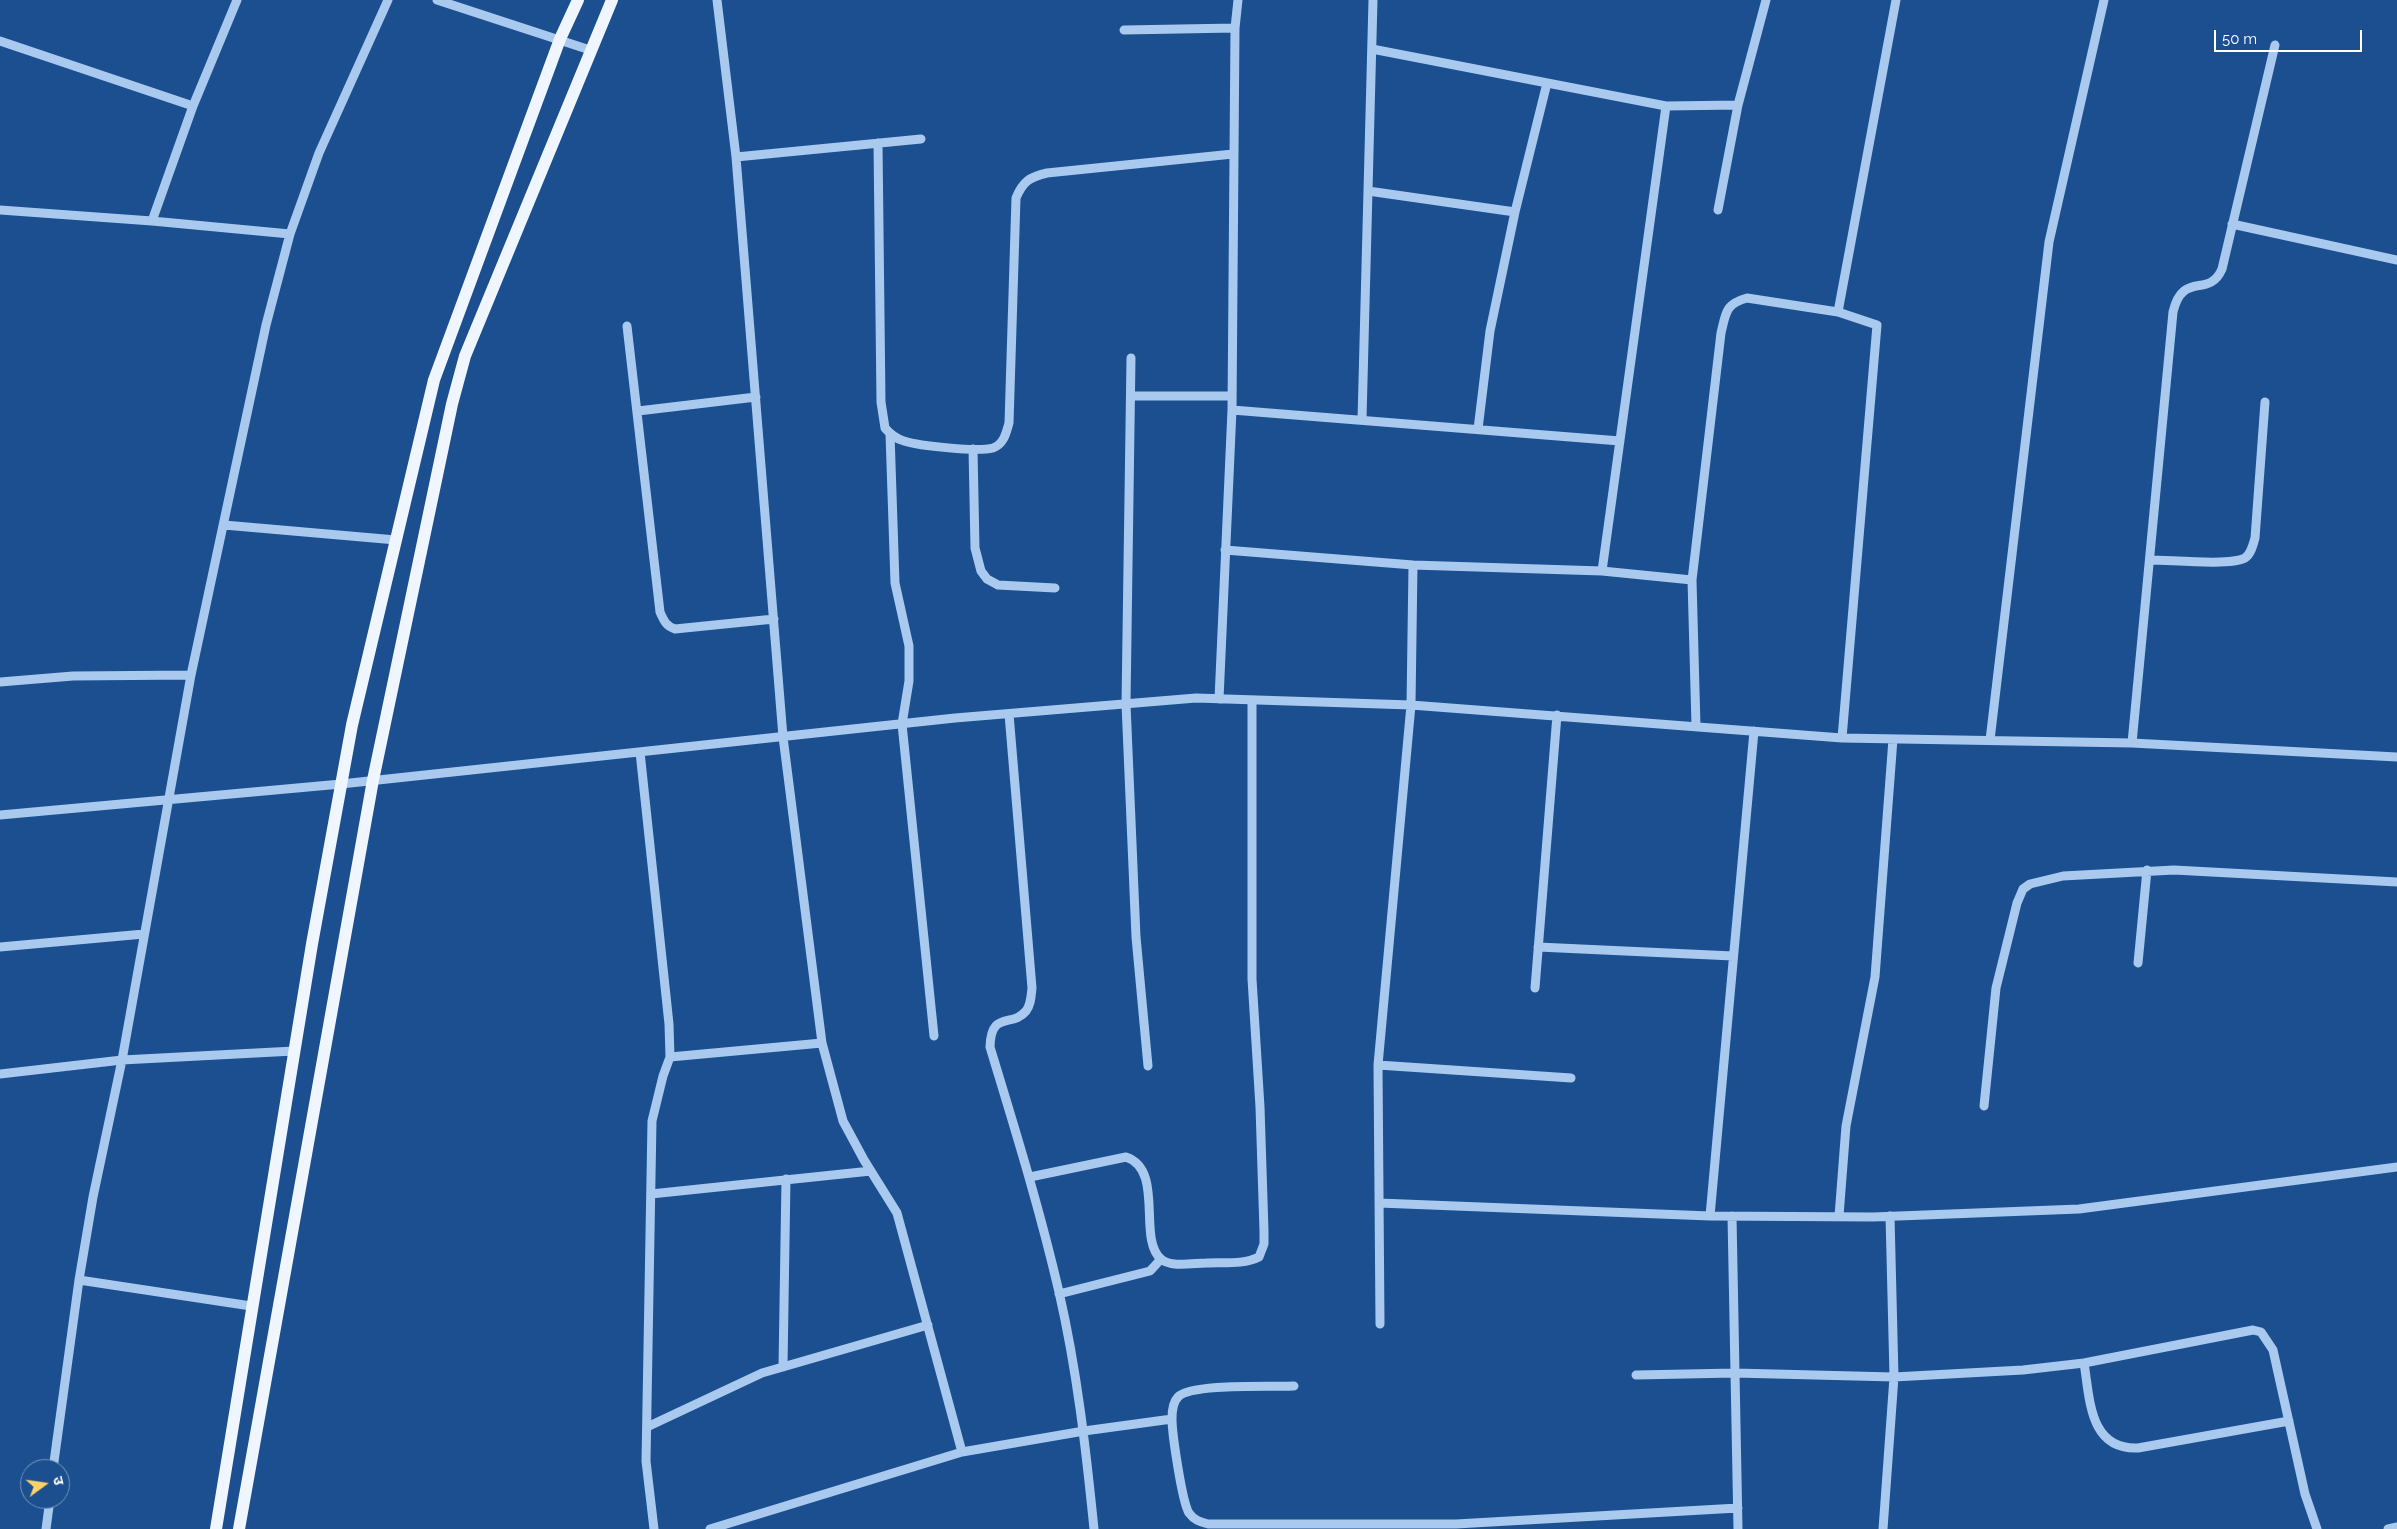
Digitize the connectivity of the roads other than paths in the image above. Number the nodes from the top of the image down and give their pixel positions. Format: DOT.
graph roads {
  1 [pos="237,0"];
  2 [pos="388,0"];
  3 [pos="436,0"];
  4 [pos="578,0"];
  5 [pos="612,0"];
  6 [pos="717,0"];
  7 [pos="1238,0"];
  8 [pos="1373,0"];
  9 [pos="1766,0"];
  10 [pos="1896,0"];
  11 [pos="2104,0"];
  12 [pos="1235,28"];
  13 [pos="1124,30"];
  14 [pos="560,39"];
  15 [pos="0,41"];
  16 [pos="2276,45"];
  17 [pos="1372,49"];
  18 [pos="590,50"];
  19 [pos="1547,83"];
  20 [pos="1738,105"];
  21 [pos="193,106"];
  22 [pos="1666,106"];
  23 [pos="922,139"];
  24 [pos="878,143"];
  25 [pos="1233,154"];
  26 [pos="736,157"];
  27 [pos="1368,191"];
  28 [pos="0,210"];
  29 [pos="1718,210"];
  30 [pos="1515,212"];
  31 [pos="152,220"];
  32 [pos="2232,224"];
  33 [pos="290,234"];
  34 [pos="2397,260"];
  35 [pos="1838,312"];
  36 [pos="627,326"];
  37 [pos="1132,358"];
  38 [pos="756,396"];
  39 [pos="1131,396"];
  40 [pos="1232,396"];
  41 [pos="2265,402"];
  42 [pos="1232,410"];
  43 [pos="638,411"];
  44 [pos="1362,419"];
  45 [pos="1478,429"];
  46 [pos="890,434"];
  47 [pos="1620,441"];
  48 [pos="973,449"];
  49 [pos="224,525"];
  50 [pos="396,540"];
  51 [pos="1225,550"];
  52 [pos="2151,560"];
  53 [pos="1413,565"];
  54 [pos="1602,571"];
  55 [pos="1692,580"];
  56 [pos="1055,588"];
  57 [pos="774,619"];
  58 [pos="191,675"];
  59 [pos="0,682"];
  60 [pos="1218,699"];
  61 [pos="1252,700"];
  62 [pos="1126,704"];
  63 [pos="1411,704"];
  64 [pos="1010,714"];
  65 [pos="1556,715"];
  66 [pos="902,724"];
  67 [pos="1696,726"];
  68 [pos="1754,731"];
  69 [pos="783,737"];
  70 [pos="1842,738"];
  71 [pos="1892,739"];
  72 [pos="1990,740"];
  73 [pos="2132,742"];
  74 [pos="640,752"];
  75 [pos="2397,757"];
  76 [pos="373,780"];
  77 [pos="341,784"];
  78 [pos="170,799"];
  79 [pos="0,815"];
  80 [pos="2147,870"];
  81 [pos="2397,882"];
  82 [pos="144,934"];
  83 [pos="0,947"];
  84 [pos="1538,947"];
  85 [pos="1734,956"];
  86 [pos="2138,963"];
  87 [pos="1535,988"];
  88 [pos="934,1036"];
  89 [pos="822,1043"];
  90 [pos="294,1051"];
  91 [pos="670,1057"];
  92 [pos="122,1060"];
  93 [pos="1378,1065"];
  94 [pos="1148,1066"];
  95 [pos="0,1074"];
  96 [pos="1570,1078"];
  97 [pos="1984,1106"];
  98 [pos="2397,1167"];
  99 [pos="871,1170"];
  100 [pos="1030,1177"];
  101 [pos="786,1180"];
  102 [pos="651,1194"];
  103 [pos="1379,1203"];
  104 [pos="1710,1216"];
  105 [pos="1732,1216"];
  106 [pos="1840,1216"];
  107 [pos="1890,1216"];
  108 [pos="1161,1259"];
  109 [pos="79,1280"];
  110 [pos="1060,1294"];
  111 [pos="251,1306"];
  112 [pos="1380,1324"];
  113 [pos="928,1325"];
  114 [pos="2084,1363"];
  115 [pos="783,1367"];
  116 [pos="1735,1372"];
  117 [pos="1636,1376"];
  118 [pos="1894,1377"];
  119 [pos="1294,1386"];
  120 [pos="1172,1419"];
  121 [pos="2289,1421"];
  122 [pos="647,1427"];
  123 [pos="1084,1431"];
  124 [pos="962,1452"];
  125 [pos="55,1459"];
  126 [pos="1738,1508"];
  127 [pos="49,1509"];
  128 [pos="1208,1526"];
  129 [pos="1456,1527"];
  130 [pos="2397,1527"];
  131 [pos="46,1529"];
  132 [pos="216,1529"];
  133 [pos="239,1529"];
  134 [pos="654,1529"];
  135 [pos="710,1529"];
  136 [pos="1094,1529"];
  137 [pos="1738,1529"];
  138 [pos="1883,1529"];
  139 [pos="2317,1529"];
  140 [pos="2388,1529"];
  1 -- 21 [label="street"];
  2 -- 33 [label="street"];
  3 -- 14 [label="street"];
  4 -- 14 [label="main road"];
  5 -- 18 [label="main road"];
  6 -- 26 [label="street"];
  7 -- 12 [label="street"];
  8 -- 17 [label="street"];
  9 -- 20 [label="street"];
  10 -- 35 [label="street"];
  11 -- 72 [label="street"];
  12 -- 13 [label="street"];
  12 -- 25 [label="street"];
  14 -- 18 [label="street"];
  14 -- 50 [label="main road"];
  15 -- 21 [label="street"];
  16 -- 32 [label="street"];
  17 -- 19 [label="street"];
  17 -- 27 [label="street"];
  18 -- 76 [label="main road"];
  19 -- 22 [label="street"];
  19 -- 30 [label="street"];
  20 -- 22 [label="street"];
  20 -- 29 [label="street"];
  21 -- 31 [label="street"];
  22 -- 47 [label="street"];
  23 -- 24 [label="street"];
  24 -- 26 [label="street"];
  24 -- 46 [label="street"];
  25 -- 40 [label="street"];
  25 -- 48 [label="street"];
  26 -- 38 [label="street"];
  27 -- 30 [label="street"];
  27 -- 44 [label="street"];
  28 -- 31 [label="street"];
  30 -- 45 [label="street"];
  31 -- 33 [label="street"];
  32 -- 34 [label="street"];
  32 -- 52 [label="street"];
  33 -- 49 [label="street"];
  35 -- 55 [label="street"];
  35 -- 70 [label="street"];
  36 -- 43 [label="street"];
  37 -- 39 [label="street"];
  38 -- 43 [label="street"];
  38 -- 57 [label="street"];
  39 -- 40 [label="street"];
  39 -- 62 [label="street"];
  40 -- 42 [label="street"];
  41 -- 52 [label="street"];
  42 -- 44 [label="street"];
  42 -- 51 [label="street"];
  43 -- 57 [label="street"];
  44 -- 45 [label="street"];
  45 -- 47 [label="street"];
  46 -- 48 [label="street"];
  46 -- 66 [label="street"];
  47 -- 54 [label="street"];
  48 -- 56 [label="street"];
  49 -- 50 [label="street"];
  49 -- 58 [label="street"];
  50 -- 77 [label="main road"];
  51 -- 53 [label="street"];
  51 -- 60 [label="street"];
  52 -- 73 [label="street"];
  53 -- 54 [label="street"];
  53 -- 63 [label="street"];
  54 -- 55 [label="street"];
  55 -- 67 [label="street"];
  57 -- 69 [label="street"];
  58 -- 59 [label="street"];
  58 -- 78 [label="street"];
  60 -- 61 [label="street"];
  60 -- 62 [label="street"];
  61 -- 63 [label="street"];
  61 -- 108 [label="street"];
  62 -- 64 [label="street"];
  62 -- 94 [label="street"];
  63 -- 65 [label="street"];
  63 -- 93 [label="street"];
  64 -- 66 [label="street"];
  64 -- 100 [label="street"];
  65 -- 67 [label="street"];
  65 -- 84 [label="street"];
  66 -- 69 [label="street"];
  66 -- 88 [label="street"];
  67 -- 68 [label="street"];
  68 -- 70 [label="street"];
  68 -- 85 [label="street"];
  69 -- 74 [label="street"];
  69 -- 89 [label="street"];
  70 -- 71 [label="street"];
  71 -- 72 [label="street"];
  71 -- 106 [label="street"];
  72 -- 73 [label="street"];
  73 -- 75 [label="street"];
  74 -- 76 [label="street"];
  74 -- 91 [label="street"];
  76 -- 77 [label="street"];
  76 -- 133 [label="main road"];
  77 -- 78 [label="street"];
  77 -- 90 [label="main road"];
  78 -- 79 [label="street"];
  78 -- 82 [label="street"];
  80 -- 81 [label="street"];
  80 -- 86 [label="street"];
  80 -- 97 [label="street"];
  82 -- 83 [label="street"];
  82 -- 92 [label="street"];
  84 -- 85 [label="street"];
  84 -- 87 [label="street"];
  85 -- 104 [label="street"];
  89 -- 91 [label="street"];
  89 -- 99 [label="street"];
  90 -- 92 [label="street"];
  90 -- 111 [label="main road"];
  91 -- 102 [label="street"];
  92 -- 95 [label="street"];
  92 -- 109 [label="street"];
  93 -- 96 [label="street"];
  93 -- 103 [label="street"];
  98 -- 107 [label="street"];
  99 -- 101 [label="street"];
  99 -- 113 [label="street"];
  100 -- 108 [label="street"];
  100 -- 110 [label="street"];
  101 -- 102 [label="street"];
  101 -- 115 [label="street"];
  102 -- 122 [label="street"];
  103 -- 104 [label="street"];
  103 -- 112 [label="street"];
  104 -- 105 [label="street"];
  105 -- 106 [label="street"];
  105 -- 116 [label="street"];
  106 -- 107 [label="street"];
  107 -- 118 [label="street"];
  108 -- 110 [label="street"];
  109 -- 111 [label="street"];
  109 -- 125 [label="street"];
  110 -- 123 [label="street"];
  111 -- 132 [label="main road"];
  113 -- 115 [label="street"];
  113 -- 124 [label="street"];
  114 -- 118 [label="street"];
  114 -- 121 [label="street"];
  114 -- 121 [label="street"];
  115 -- 122 [label="street"];
  116 -- 117 [label="street"];
  116 -- 118 [label="street"];
  116 -- 126 [label="street"];
  118 -- 138 [label="street"];
  119 -- 120 [label="street"];
  120 -- 123 [label="street"];
  120 -- 128 [label="street"];
  121 -- 139 [label="street"];
  122 -- 134 [label="street"];
  123 -- 124 [label="street"];
  123 -- 136 [label="street"];
  124 -- 135 [label="street"];
  126 -- 129 [label="street"];
  126 -- 137 [label="street"];
  127 -- 131 [label="street"];
  128 -- 129 [label="street"];
  130 -- 140 [label="street"];
}
